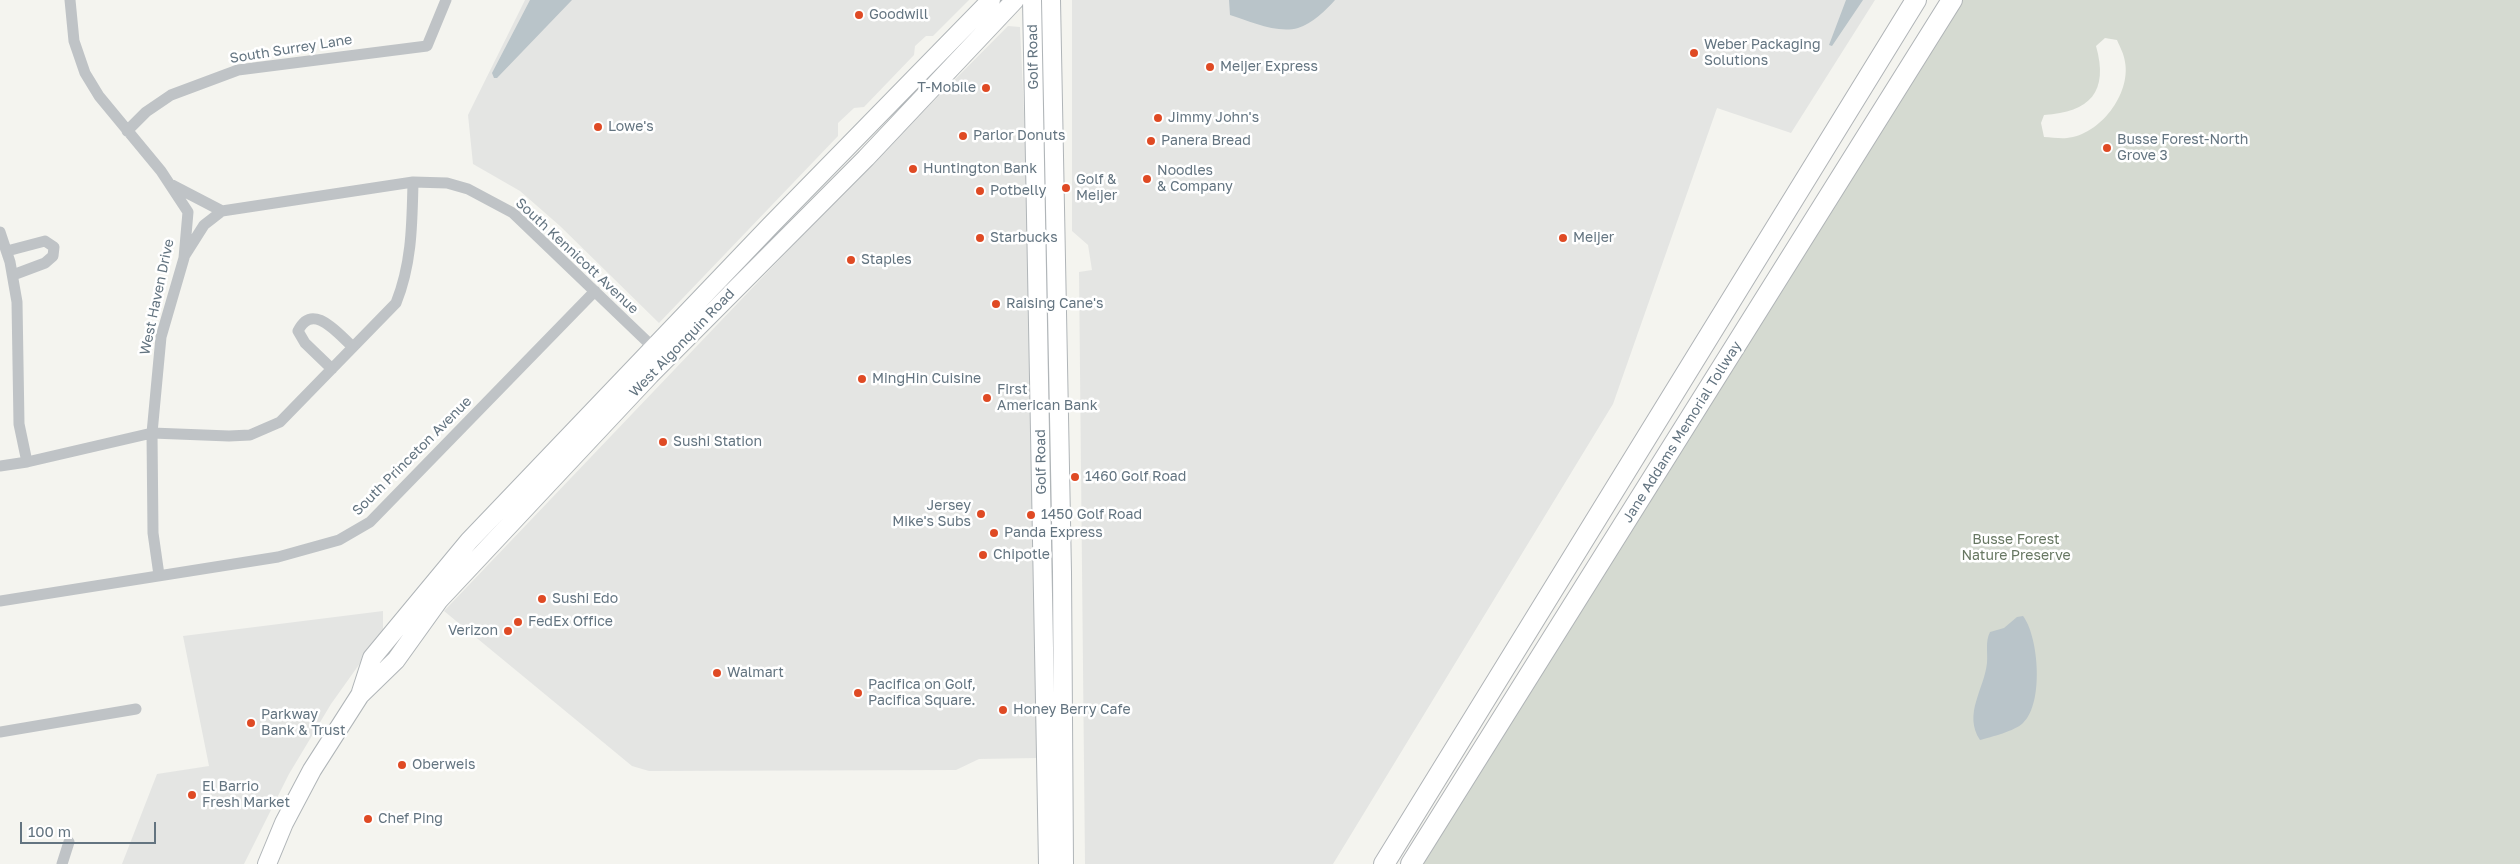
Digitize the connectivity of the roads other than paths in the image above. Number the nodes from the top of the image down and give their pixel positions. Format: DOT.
graph roads {
  1 [pos="70,0"];
  2 [pos="446,0"];
  3 [pos="991,0"];
  4 [pos="1015,0"];
  5 [pos="1032,0"];
  6 [pos="1051,0"];
  7 [pos="1916,0"];
  8 [pos="1952,0"];
  9 [pos="127,130"];
  10 [pos="413,182"];
  11 [pos="170,184"];
  12 [pos="222,210"];
  13 [pos="0,232"];
  14 [pos="7,251"];
  15 [pos="184,256"];
  16 [pos="12,275"];
  17 [pos="595,290"];
  18 [pos="354,347"];
  19 [pos="660,354"];
  20 [pos="332,369"];
  21 [pos="152,433"];
  22 [pos="27,462"];
  23 [pos="0,466"];
  24 [pos="158,575"];
  25 [pos="0,601"];
  26 [pos="136,709"];
  27 [pos="0,732"];
  28 [pos="69,842"];
  29 [pos="62,864"];
  30 [pos="267,864"];
  31 [pos="1048,864"];
  32 [pos="1064,864"];
  33 [pos="1384,864"];
  34 [pos="1411,864"];
  1 -- 9 [label="street, West Haven Drive"];
  2 -- 9 [label="street, South Surrey Lane"];
  3 -- 19 [label="main road, West Algonquin Road"];
  4 -- 19 [label="main road, West Algonquin Road"];
  5 -- 31 [label="main road, Golf Road"];
  6 -- 32 [label="main road, Golf Road"];
  7 -- 33 [label="highway, Jane Addams Memorial Tollway"];
  8 -- 34 [label="highway, Jane Addams Memorial Tollway"];
  9 -- 11 [label="street, West Haven Drive"];
  10 -- 12 [label="street, South Kennicott Avenue"];
  10 -- 17 [label="street, South Kennicott Avenue"];
  10 -- 18 [label="street"];
  11 -- 12 [label="street"];
  11 -- 15 [label="street, West Haven Drive"];
  12 -- 15 [label="street"];
  13 -- 14 [label="street"];
  14 -- 16 [label="street"];
  14 -- 16 [label="street"];
  15 -- 21 [label="street, West Haven Drive"];
  16 -- 22 [label="street"];
  17 -- 19 [label="street, South Kennicott Avenue"];
  17 -- 24 [label="street, South Princeton Avenue"];
  18 -- 20 [label="street"];
  18 -- 20 [label="street"];
  19 -- 30 [label="main road, West Algonquin Road"];
  20 -- 21 [label="street"];
  21 -- 22 [label="street"];
  21 -- 24 [label="street, West Haven Drive"];
  22 -- 23 [label="street"];
  24 -- 25 [label="street, South Princeton Avenue"];
  26 -- 27 [label="street"];
  28 -- 29 [label="street"];
}
